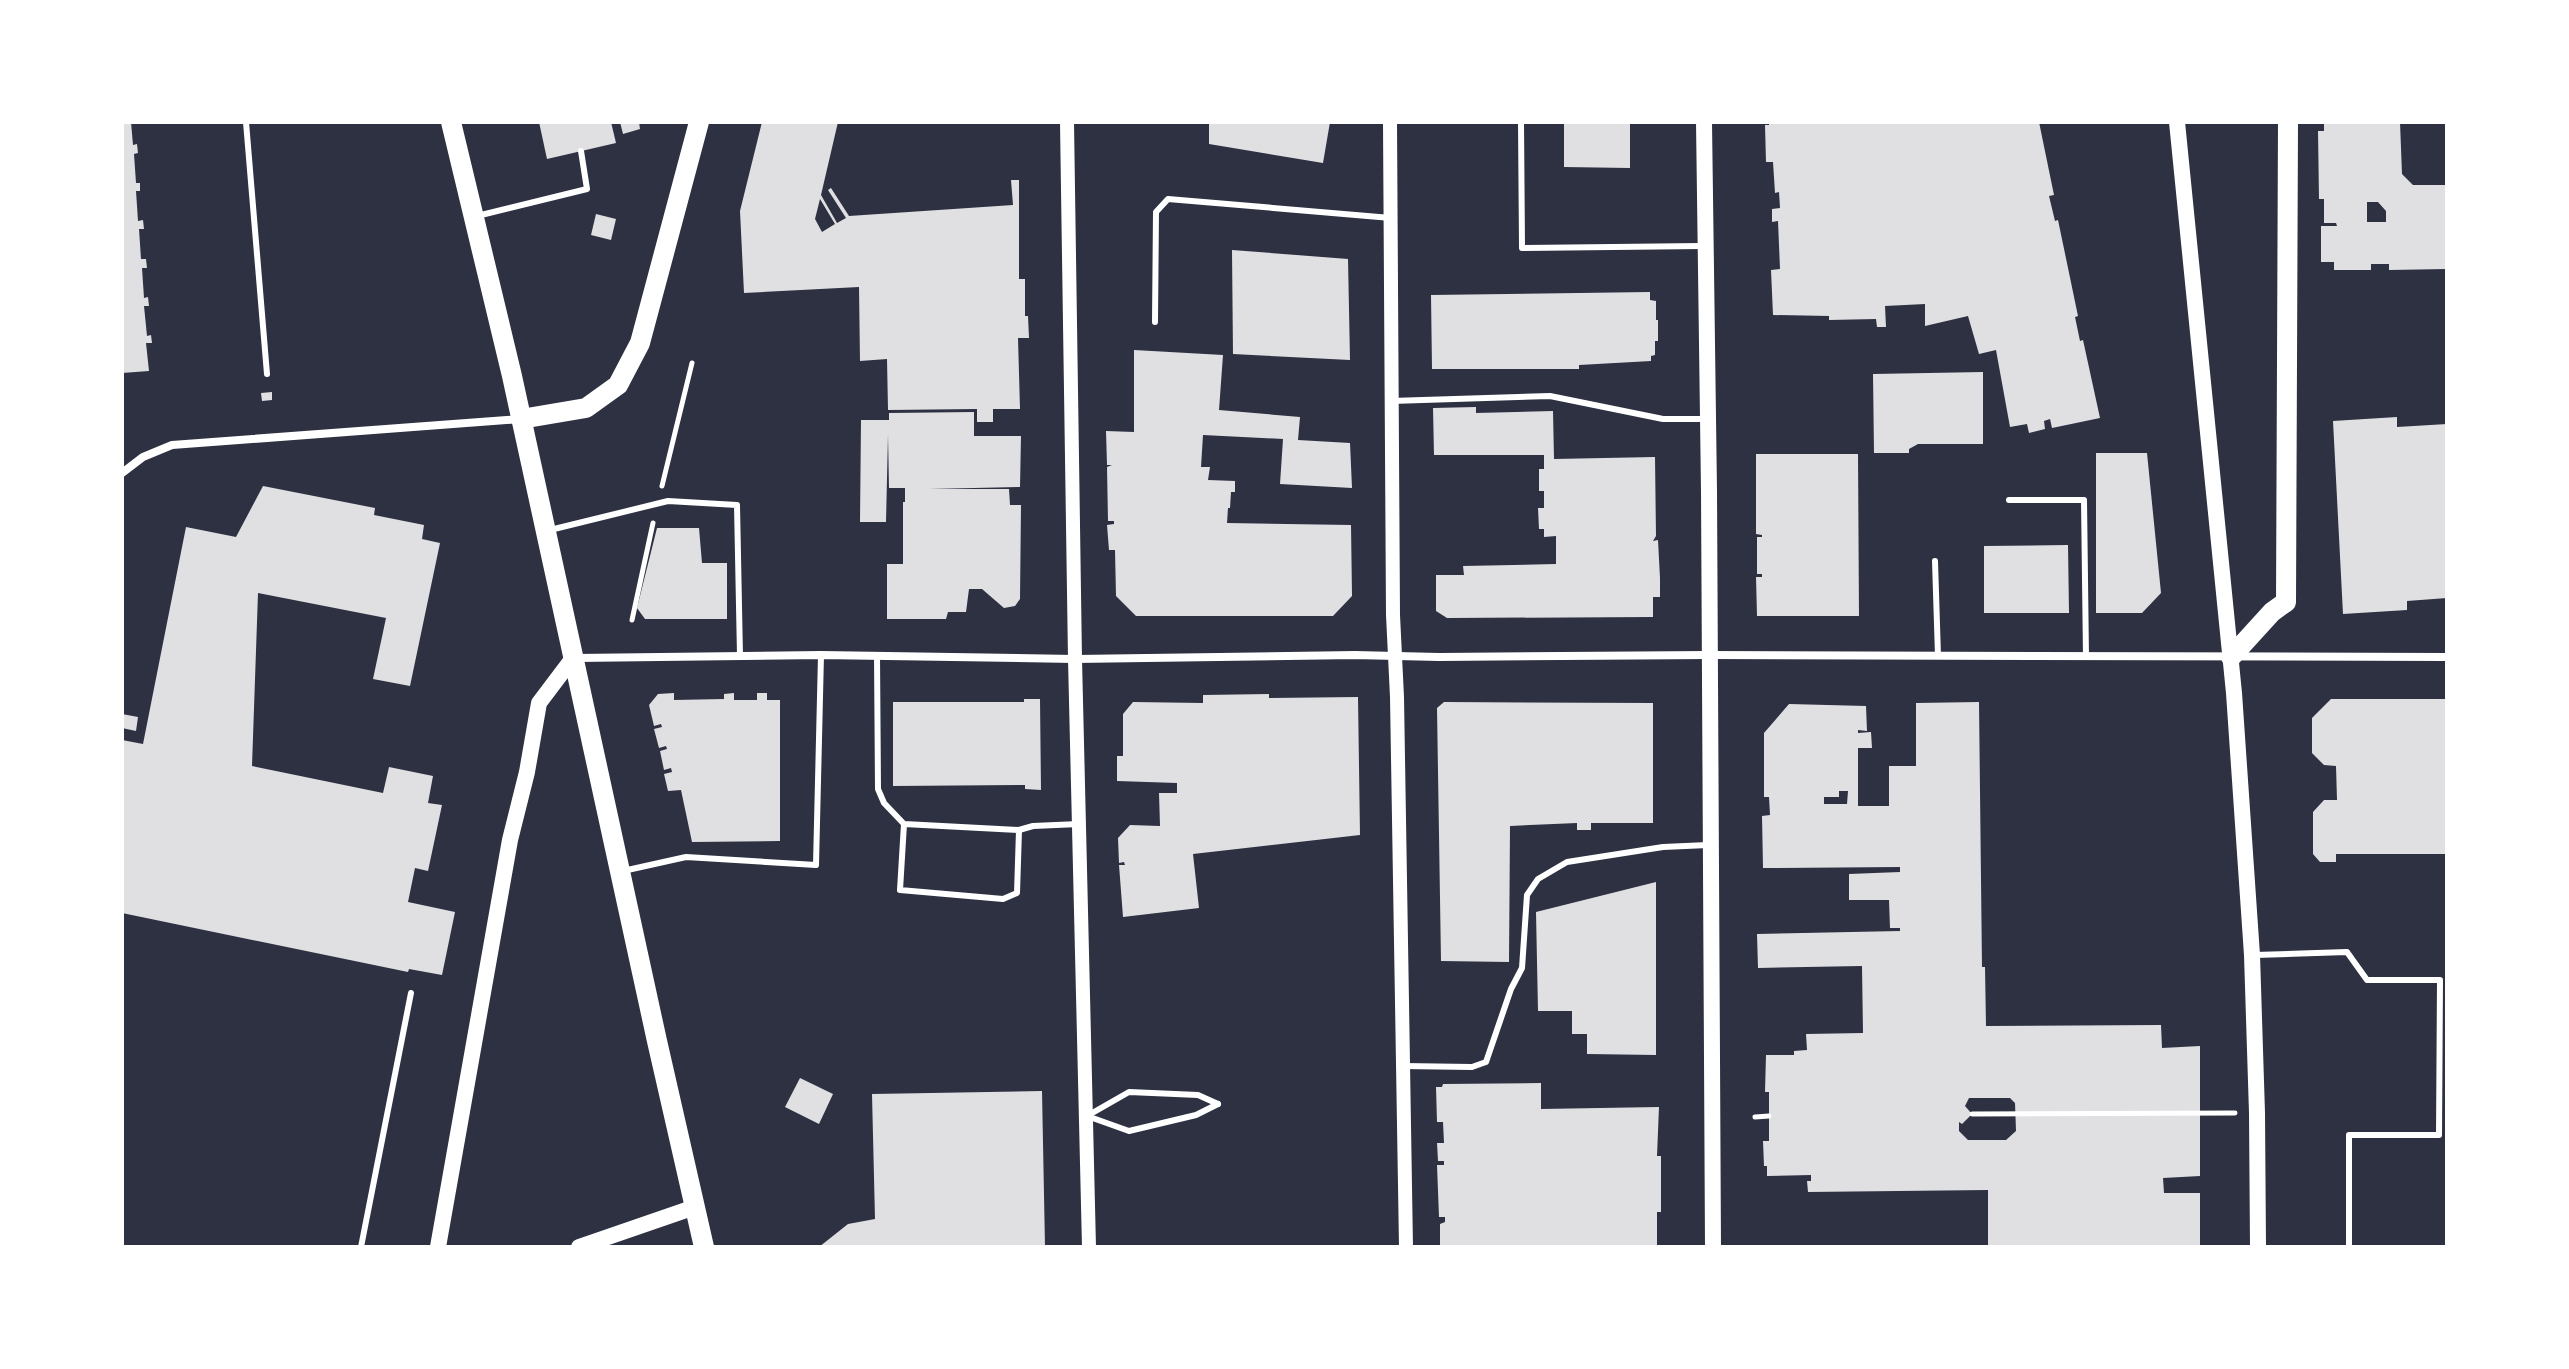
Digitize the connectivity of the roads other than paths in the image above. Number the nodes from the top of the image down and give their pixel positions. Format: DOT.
graph roads {
  1 [pos="246,122"];
  2 [pos="451,122"];
  3 [pos="699,122"];
  4 [pos="1067,122"];
  5 [pos="1390,122"];
  6 [pos="1521,122"];
  7 [pos="1704,122"];
  8 [pos="2177,122"];
  9 [pos="2288,122"];
  10 [pos="581,151"];
  11 [pos="474,217"];
  12 [pos="1391,218"];
  13 [pos="1706,245"];
  14 [pos="1155,322"];
  15 [pos="267,374"];
  16 [pos="1391,401"];
  17 [pos="521,419"];
  18 [pos="1708,419"];
  19 [pos="122,473"];
  20 [pos="2009,500"];
  21 [pos="547,531"];
  22 [pos="1935,561"];
  23 [pos="821,655"];
  24 [pos="877,655"];
  25 [pos="1709,655"];
  26 [pos="740,656"];
  27 [pos="1395,656"];
  28 [pos="1938,656"];
  29 [pos="2086,657"];
  30 [pos="2231,657"];
  31 [pos="2447,657"];
  32 [pos="573,658"];
  33 [pos="1075,659"];
  34 [pos="904,824"];
  35 [pos="1081,824"];
  36 [pos="1019,830"];
  37 [pos="1711,844"];
  38 [pos="620,872"];
  39 [pos="2252,955"];
  40 [pos="411,993"];
  41 [pos="1403,1066"];
  42 [pos="1087,1116"];
  43 [pos="2443,1135"];
  44 [pos="695,1207"];
  45 [pos="361,1247"];
  46 [pos="438,1247"];
  47 [pos="579,1247"];
  48 [pos="704,1247"];
  49 [pos="1089,1247"];
  50 [pos="1406,1247"];
  51 [pos="1713,1247"];
  52 [pos="2258,1247"];
  53 [pos="2349,1247"];
  1 -- 15 [label="lane"];
  2 -- 11 [label="main road"];
  3 -- 17 [label="main road"];
  4 -- 33 [label="street"];
  5 -- 12 [label="street"];
  6 -- 13 [label="lane"];
  7 -- 13 [label="main road"];
  8 -- 30 [label="main road"];
  9 -- 30 [label="main road"];
  10 -- 11 [label="lane"];
  11 -- 17 [label="main road"];
  12 -- 14 [label="lane"];
  12 -- 16 [label="street"];
  13 -- 18 [label="main road"];
  16 -- 18 [label="lane"];
  16 -- 27 [label="street"];
  17 -- 19 [label="street"];
  17 -- 21 [label="main road"];
  18 -- 25 [label="main road"];
  20 -- 29 [label="lane"];
  21 -- 26 [label="lane"];
  21 -- 32 [label="main road"];
  22 -- 28 [label="lane"];
  23 -- 24 [label="street"];
  23 -- 26 [label="street"];
  23 -- 38 [label="lane"];
  24 -- 33 [label="street"];
  24 -- 34 [label="lane"];
  25 -- 27 [label="street"];
  25 -- 28 [label="street"];
  25 -- 37 [label="main road"];
  26 -- 32 [label="street"];
  27 -- 33 [label="street"];
  27 -- 41 [label="street"];
  28 -- 29 [label="street"];
  29 -- 30 [label="street"];
  30 -- 31 [label="street"];
  30 -- 39 [label="main road"];
  32 -- 38 [label="main road"];
  32 -- 46 [label="main road"];
  33 -- 35 [label="street"];
  34 -- 36 [label="lane"];
  34 -- 36 [label="lane"];
  35 -- 36 [label="lane"];
  35 -- 42 [label="street"];
  37 -- 41 [label="lane"];
  37 -- 51 [label="main road"];
  38 -- 44 [label="main road"];
  39 -- 43 [label="lane"];
  39 -- 52 [label="main road"];
  40 -- 45 [label="lane"];
  41 -- 50 [label="street"];
  42 -- 42 [label="lane"];
  42 -- 49 [label="street"];
  43 -- 53 [label="lane"];
  44 -- 47 [label="main road"];
  44 -- 48 [label="main road"];
}
